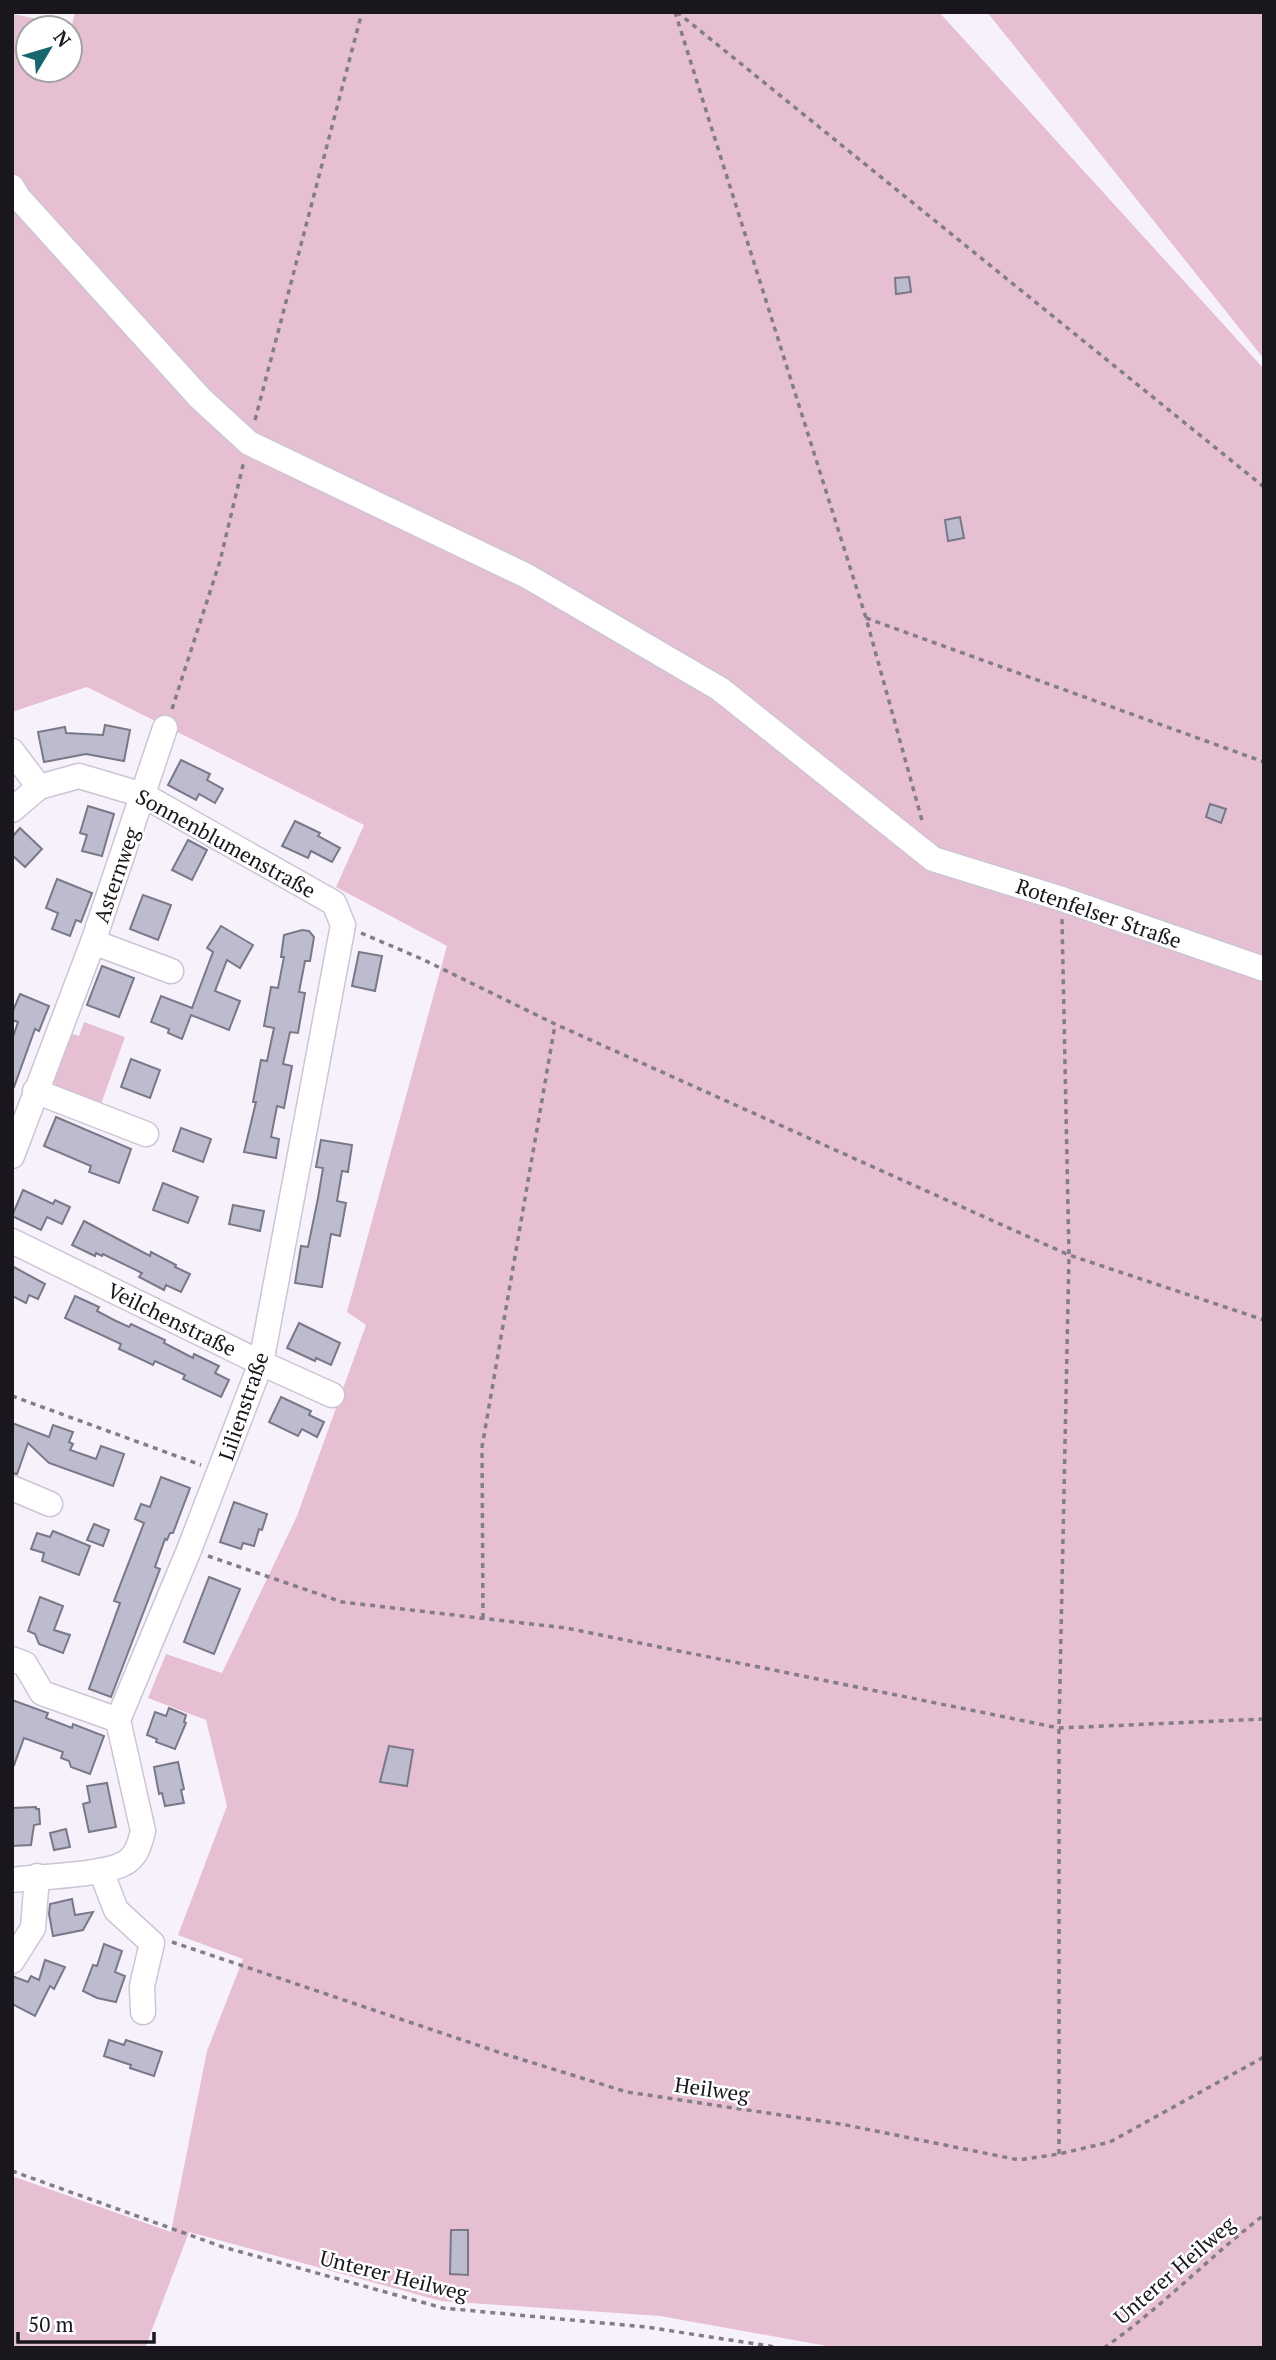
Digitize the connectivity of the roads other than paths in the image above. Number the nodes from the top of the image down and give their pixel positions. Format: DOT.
graph roads {
  1 [pos="12,187"];
  2 [pos="165,728"];
  3 [pos="12,751"];
  4 [pos="39,787"];
  5 [pos="144,795"];
  6 [pos="12,810"];
  7 [pos="338,914"];
  8 [pos="93,942"];
  9 [pos="1264,969"];
  10 [pos="170,971"];
  11 [pos="35,1091"];
  12 [pos="146,1134"];
  13 [pos="12,1156"];
  14 [pos="12,1241"];
  15 [pos="261,1363"];
  16 [pos="332,1395"];
  17 [pos="12,1488"];
  18 [pos="50,1504"];
  19 [pos="12,1659"];
  20 [pos="118,1720"];
  21 [pos="101,1871"];
  22 [pos="37,1876"];
  23 [pos="12,1880"];
  24 [pos="12,1961"];
  25 [pos="143,2012"];
  1 -- 9 [label="street, Rotenfelser Straße"];
  2 -- 5 [label="street, Asternweg"];
  3 -- 4 [label="street"];
  4 -- 5 [label="street, Sonnenblumenstraße"];
  4 -- 6 [label="street"];
  5 -- 7 [label="street, Sonnenblumenstraße"];
  5 -- 8 [label="street, Asternweg"];
  7 -- 15 [label="street, Lilienstraße"];
  8 -- 10 [label="street, Asternweg"];
  8 -- 11 [label="street, Asternweg"];
  11 -- 12 [label="street"];
  11 -- 13 [label="street, Asternweg"];
  14 -- 15 [label="street, Veilchenstraße"];
  15 -- 16 [label="street, Veilchenstraße"];
  15 -- 20 [label="street, Lilienstraße"];
  17 -- 18 [label="street"];
  19 -- 20 [label="street"];
  20 -- 21 [label="street"];
  21 -- 22 [label="street"];
  21 -- 25 [label="street"];
  22 -- 23 [label="street"];
  22 -- 24 [label="street"];
}
